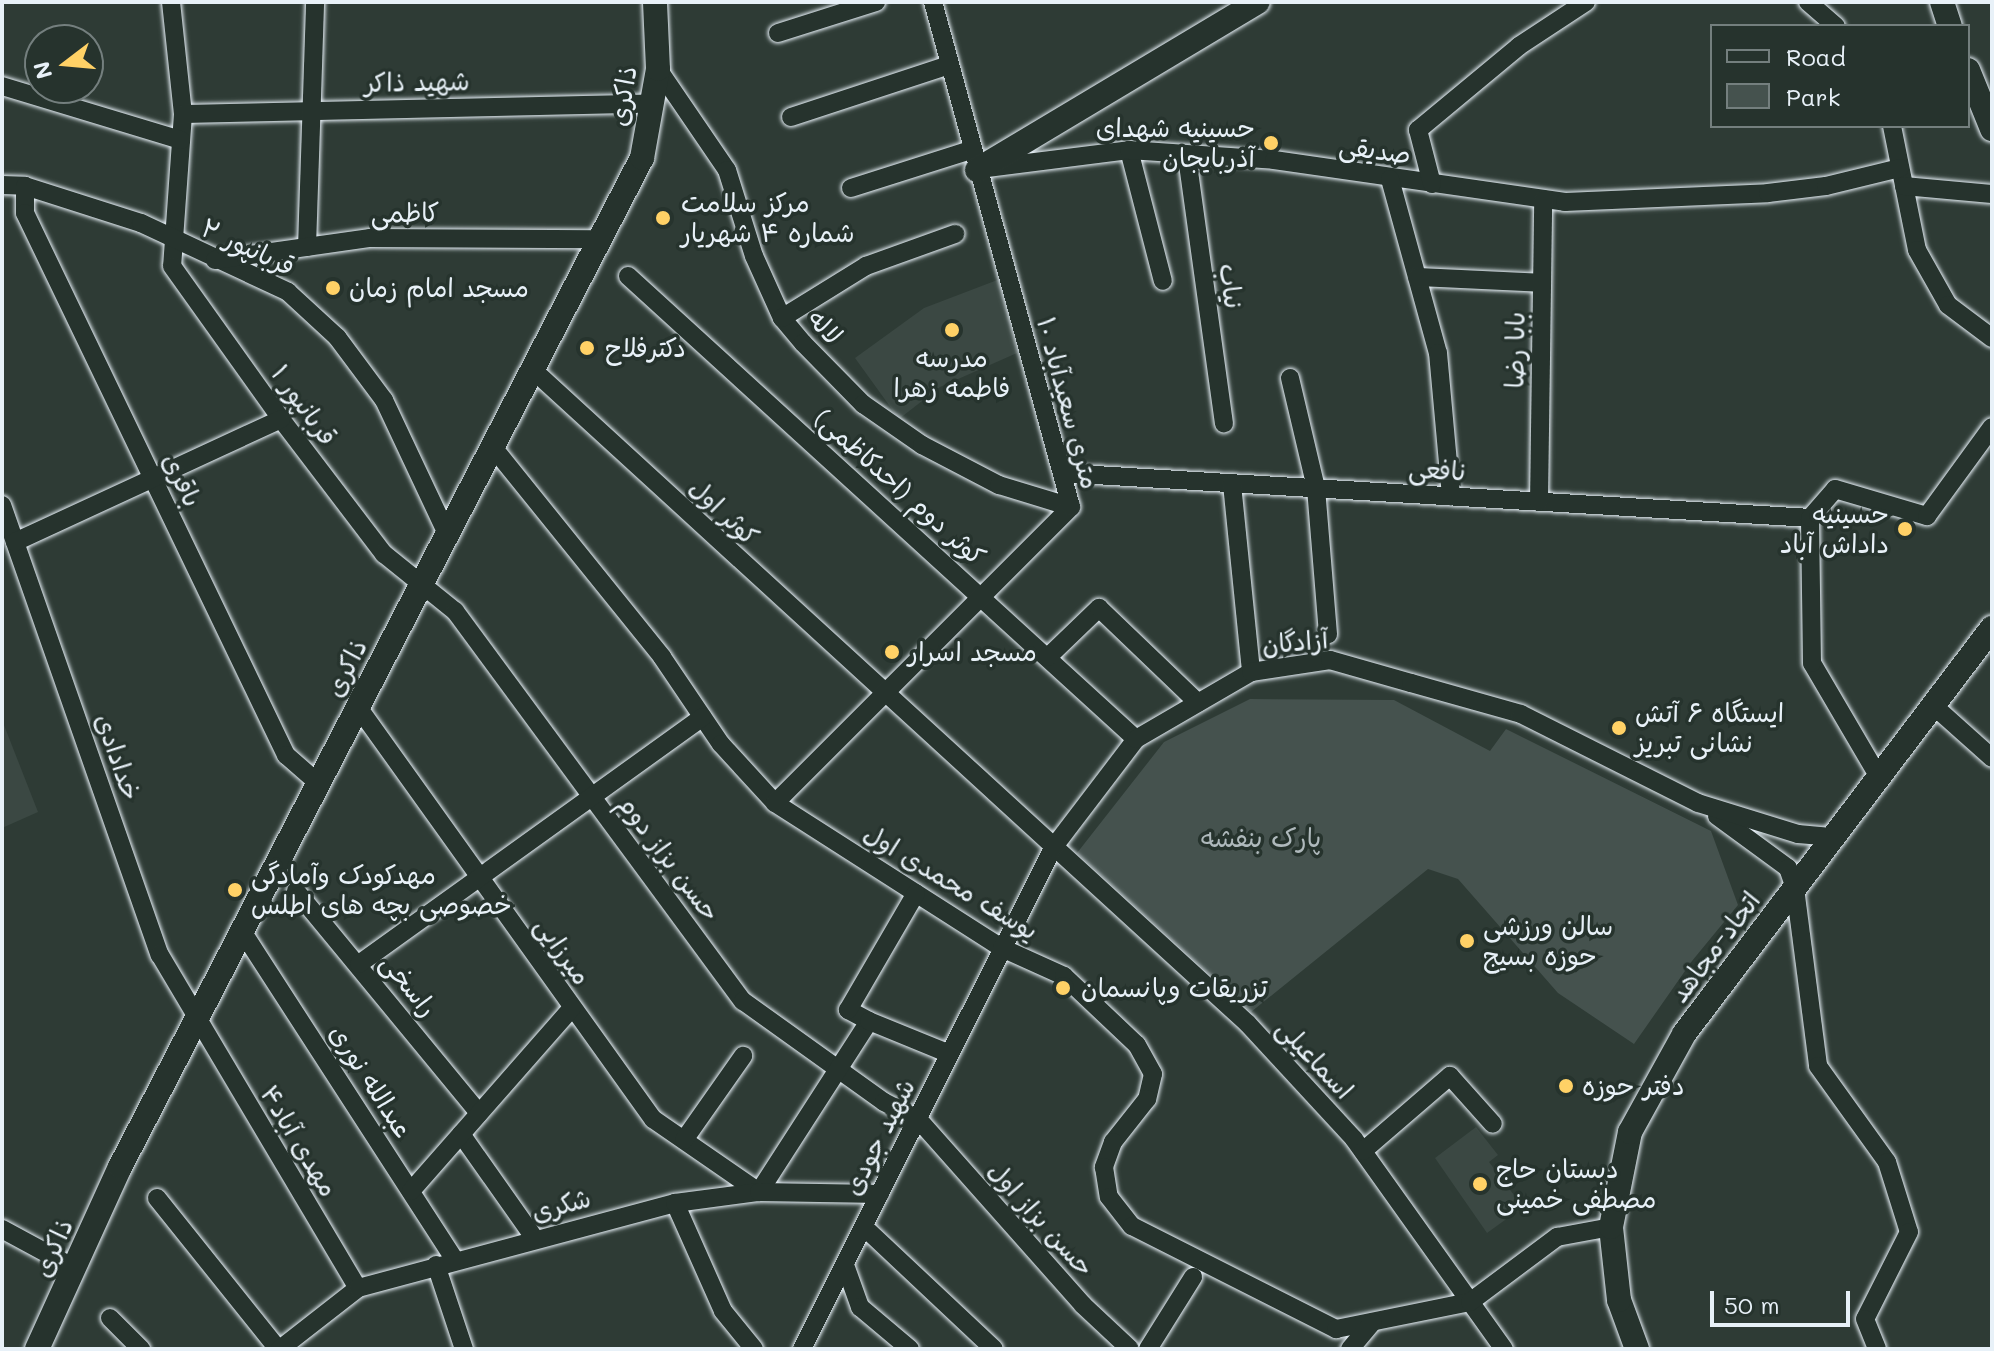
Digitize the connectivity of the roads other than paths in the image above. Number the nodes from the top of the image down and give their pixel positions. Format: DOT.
graph roads {
  1 [pos="171,2"];
  2 [pos="315,2"];
  3 [pos="655,2"];
  4 [pos="876,2"];
  5 [pos="933,2"];
  6 [pos="1586,2"];
  7 [pos="1808,2"];
  8 [pos="1942,2"];
  9 [pos="1247,5"];
  10 [pos="1834,24"];
  11 [pos="1949,24"];
  12 [pos="778,33"];
  13 [pos="949,65"];
  14 [pos="658,69"];
  15 [pos="1970,75"];
  16 [pos="2,86"];
  17 [pos="652,103"];
  18 [pos="311,111"];
  19 [pos="183,114"];
  20 [pos="791,117"];
  21 [pos="1892,128"];
  22 [pos="1992,129"];
  23 [pos="181,140"];
  24 [pos="1129,150"];
  25 [pos="1187,157"];
  26 [pos="974,160"];
  27 [pos="1902,177"];
  28 [pos="1390,179"];
  29 [pos="1432,184"];
  30 [pos="2,185"];
  31 [pos="25,186"];
  32 [pos="851,188"];
  33 [pos="1992,194"];
  34 [pos="1543,199"];
  35 [pos="955,234"];
  36 [pos="598,239"];
  37 [pos="172,241"];
  38 [pos="307,247"];
  39 [pos="213,260"];
  40 [pos="628,276"];
  41 [pos="1417,277"];
  42 [pos="1163,281"];
  43 [pos="1542,283"];
  44 [pos="782,318"];
  45 [pos="1992,338"];
  46 [pos="532,369"];
  47 [pos="1290,378"];
  48 [pos="281,419"];
  49 [pos="1224,423"];
  50 [pos="1992,427"];
  51 [pos="492,446"];
  52 [pos="1062,473"];
  53 [pos="153,478"];
  54 [pos="1232,484"];
  55 [pos="1316,488"];
  56 [pos="1451,496"];
  57 [pos="1539,502"];
  58 [pos="2,505"];
  59 [pos="1071,507"];
  60 [pos="1810,518"];
  61 [pos="447,534"];
  62 [pos="15,542"];
  63 [pos="421,584"];
  64 [pos="980,595"];
  65 [pos="1992,628"];
  66 [pos="1328,635"];
  67 [pos="1048,657"];
  68 [pos="1251,672"];
  69 [pos="881,694"];
  70 [pos="1198,703"];
  71 [pos="358,707"];
  72 [pos="1935,707"];
  73 [pos="703,717"];
  74 [pos="1136,739"];
  75 [pos="1992,758"];
  76 [pos="1880,779"];
  77 [pos="318,783"];
  78 [pos="591,798"];
  79 [pos="775,803"];
  80 [pos="1698,803"];
  81 [pos="1834,837"];
  82 [pos="1053,848"];
  83 [pos="480,878"];
  84 [pos="1795,888"];
  85 [pos="296,891"];
  86 [pos="916,893"];
  87 [pos="242,931"];
  88 [pos="1002,948"];
  89 [pos="359,964"];
  90 [pos="572,1008"];
  91 [pos="196,1021"];
  92 [pos="869,1021"];
  93 [pos="950,1054"];
  94 [pos="743,1056"];
  95 [pos="838,1069"];
  96 [pos="479,1113"];
  97 [pos="918,1119"];
  98 [pos="1493,1124"];
  99 [pos="461,1134"];
  100 [pos="684,1140"];
  101 [pos="1363,1151"];
  102 [pos="411,1191"];
  103 [pos="759,1192"];
  104 [pos="880,1194"];
  105 [pos="157,1198"];
  106 [pos="675,1203"];
  107 [pos="864,1227"];
  108 [pos="1611,1227"];
  109 [pos="2,1229"];
  110 [pos="535,1239"];
  111 [pos="455,1260"];
  112 [pos="436,1265"];
  113 [pos="845,1265"];
  114 [pos="74,1268"];
  115 [pos="1193,1277"];
  116 [pos="358,1288"];
  117 [pos="1470,1302"];
  118 [pos="110,1318"];
  119 [pos="1373,1322"];
  120 [pos="37,1349"];
  121 [pos="141,1349"];
  122 [pos="279,1349"];
  123 [pos="464,1349"];
  124 [pos="754,1349"];
  125 [pos="802,1349"];
  126 [pos="910,1349"];
  127 [pos="994,1349"];
  128 [pos="1130,1349"];
  129 [pos="1148,1349"];
  130 [pos="1350,1349"];
  131 [pos="1504,1349"];
  132 [pos="1637,1349"];
  133 [pos="1877,1349"];
  1 -- 19 [label="street, قربانپور ۱"];
  2 -- 18 [label="street"];
  3 -- 14 [label="main road, ذاکری"];
  4 -- 12 [label="street"];
  5 -- 13 [label="street, ۱۰ متری سعیدآباد"];
  6 -- 29 [label="street"];
  7 -- 10 [label="street"];
  8 -- 11 [label="main road"];
  9 -- 26 [label="main road"];
  13 -- 20 [label="street"];
  13 -- 26 [label="street, ۱۰ متری سعیدآباد"];
  14 -- 17 [label="main road, ذاکری"];
  14 -- 44 [label="street, لاله"];
  15 -- 22 [label="main road"];
  16 -- 23 [label="street"];
  17 -- 18 [label="street, شهید ذاکر"];
  17 -- 36 [label="main road, ذاکری"];
  18 -- 19 [label="street, شهید ذاکر"];
  18 -- 38 [label="street"];
  19 -- 23 [label="street, قربانپور ۱"];
  21 -- 27 [label="street"];
  23 -- 37 [label="street, قربانپور ۱"];
  24 -- 25 [label="street, صدیقی"];
  24 -- 26 [label="street, صدیقی"];
  24 -- 42 [label="street"];
  25 -- 28 [label="street, صدیقی"];
  25 -- 49 [label="street, نیاب"];
  26 -- 32 [label="street, صدیقی"];
  26 -- 52 [label="street, ۱۰ متری سعیدآباد"];
  27 -- 33 [label="street, صدیقی"];
  27 -- 34 [label="street, صدیقی"];
  27 -- 45 [label="street"];
  28 -- 29 [label="street, صدیقی"];
  28 -- 41 [label="street"];
  29 -- 34 [label="street, صدیقی"];
  30 -- 31 [label="street, قربانپور ۲"];
  31 -- 37 [label="street, قربانپور ۲"];
  31 -- 53 [label="street, باقری"];
  34 -- 43 [label="street, بابا رضا"];
  35 -- 44 [label="street"];
  36 -- 38 [label="street, کاظمی"];
  36 -- 46 [label="main road, ذاکری"];
  37 -- 39 [label="street, قربانپور ۲"];
  37 -- 48 [label="street, قربانپور ۱"];
  38 -- 39 [label="street, کاظمی"];
  39 -- 61 [label="street, قربانپور ۲"];
  40 -- 64 [label="street, کوثر دوم (احدکاظمی)"];
  41 -- 43 [label="street"];
  41 -- 56 [label="street"];
  43 -- 57 [label="street, بابا رضا"];
  44 -- 59 [label="street, لاله"];
  46 -- 51 [label="main road, ذاکری"];
  46 -- 69 [label="street, کوثر اول"];
  47 -- 55 [label="street"];
  48 -- 53 [label="street"];
  48 -- 63 [label="street, قربانپور ۱"];
  50 -- 60 [label="street"];
  51 -- 61 [label="main road, ذاکری"];
  51 -- 73 [label="street, یوسف محمدی اول"];
  52 -- 54 [label="street, نافعی"];
  52 -- 59 [label="street, ۱۰ متری سعیدآباد"];
  53 -- 62 [label="street"];
  53 -- 77 [label="street, باقری"];
  54 -- 55 [label="street, نافعی"];
  54 -- 68 [label="street"];
  55 -- 56 [label="street, نافعی"];
  55 -- 66 [label="street"];
  56 -- 57 [label="street, نافعی"];
  57 -- 60 [label="street, نافعی"];
  58 -- 62 [label="street, خدادادی"];
  59 -- 64 [label="street, ۱۰ متری سعیدآباد"];
  60 -- 76 [label="street"];
  61 -- 63 [label="main road, ذاکری"];
  62 -- 91 [label="street, خدادادی"];
  63 -- 71 [label="main road, ذاکری"];
  63 -- 78 [label="street, حسن بزاز دوم"];
  64 -- 67 [label="street, کوثر دوم (احدکاظمی)"];
  64 -- 69 [label="street, ۱۰ متری سعیدآباد"];
  65 -- 72 [label="main road, اتحاد-مجاهد"];
  67 -- 70 [label="street"];
  67 -- 74 [label="street, کوثر دوم (احدکاظمی)"];
  68 -- 70 [label="street, آزادگان"];
  68 -- 80 [label="street, آزادگان"];
  69 -- 79 [label="street, ۱۰ متری سعیدآباد"];
  69 -- 82 [label="street, کوثر اول"];
  70 -- 74 [label="street, آزادگان"];
  71 -- 77 [label="main road, ذاکری"];
  71 -- 83 [label="street, میرزایی"];
  72 -- 75 [label="street"];
  72 -- 76 [label="main road, اتحاد-مجاهد"];
  73 -- 78 [label="street"];
  73 -- 79 [label="street, یوسف محمدی اول"];
  74 -- 82 [label="street, آزادگان"];
  76 -- 81 [label="main road, اتحاد-مجاهد"];
  77 -- 87 [label="main road, ذاکری"];
  78 -- 83 [label="street"];
  78 -- 95 [label="street, حسن بزاز دوم"];
  79 -- 86 [label="street, یوسف محمدی اول"];
  80 -- 81 [label="street"];
  80 -- 84 [label="street"];
  81 -- 84 [label="main road, اتحاد-مجاهد"];
  82 -- 88 [label="street, آزادگان"];
  82 -- 101 [label="street, اسماعیلی"];
  83 -- 89 [label="street"];
  83 -- 90 [label="street, میرزایی"];
  84 -- 108 [label="main road, اتحاد-مجاهد"];
  84 -- 133 [label="street"];
  85 -- 89 [label="street, راسخی"];
  86 -- 88 [label="street, یوسف محمدی اول"];
  86 -- 92 [label="street"];
  87 -- 91 [label="main road, ذاکری"];
  87 -- 102 [label="street, عبدالله نوری"];
  88 -- 93 [label="street, شهید جودی"];
  88 -- 119 [label="street, یوسف محمدی اول"];
  89 -- 96 [label="street, راسخی"];
  90 -- 96 [label="street"];
  90 -- 100 [label="street, میرزایی"];
  91 -- 114 [label="main road, ذاکری"];
  91 -- 116 [label="street, مهدی آباد۴"];
  92 -- 93 [label="street"];
  92 -- 95 [label="street"];
  93 -- 97 [label="street, شهید جودی"];
  94 -- 100 [label="street"];
  95 -- 97 [label="street, حسن بزاز دوم"];
  95 -- 103 [label="street"];
  96 -- 99 [label="street"];
  97 -- 104 [label="street, شهید جودی"];
  97 -- 128 [label="street, حسن بزاز اول"];
  98 -- 101 [label="street"];
  99 -- 102 [label="street"];
  99 -- 110 [label="street"];
  100 -- 103 [label="street, میرزایی"];
  101 -- 117 [label="street, اسماعیلی"];
  102 -- 111 [label="street, عبدالله نوری"];
  103 -- 104 [label="street, شکری"];
  103 -- 106 [label="street, شکری"];
  104 -- 107 [label="street, شهید جودی"];
  105 -- 122 [label="street"];
  106 -- 110 [label="street, شکری"];
  106 -- 124 [label="street"];
  107 -- 113 [label="street, شهید جودی"];
  107 -- 127 [label="street"];
  108 -- 117 [label="street, یوسف محمدی اول"];
  108 -- 132 [label="main road, اتحاد-مجاهد"];
  109 -- 114 [label="street"];
  110 -- 111 [label="street, شکری"];
  111 -- 112 [label="street, شکری"];
  112 -- 116 [label="street, شکری"];
  112 -- 123 [label="street"];
  113 -- 125 [label="street, شهید جودی"];
  113 -- 126 [label="street"];
  114 -- 120 [label="main road, ذاکری"];
  115 -- 129 [label="street"];
  116 -- 122 [label="street, شکری"];
  117 -- 119 [label="street, یوسف محمدی اول"];
  117 -- 131 [label="street, اسماعیلی"];
  118 -- 121 [label="street"];
  119 -- 130 [label="street"];
}
